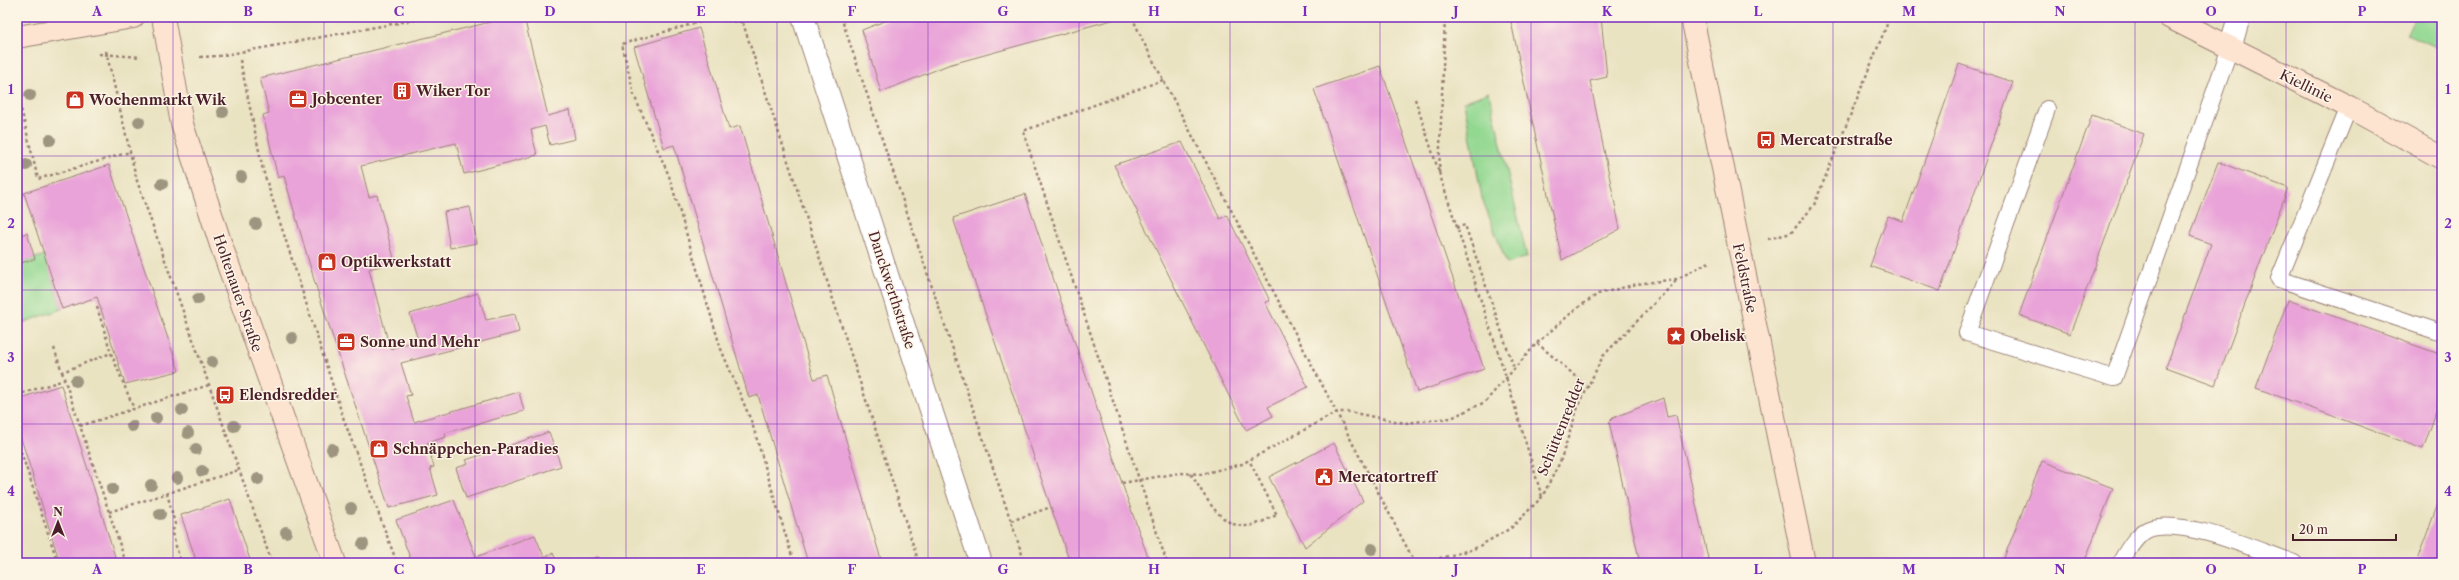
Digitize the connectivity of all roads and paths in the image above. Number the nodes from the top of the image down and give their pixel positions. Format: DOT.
graph roads {
  1 [pos="133,17"];
  2 [pos="163,17"];
  3 [pos="430,17"];
  4 [pos="741,17"];
  5 [pos="803,17"];
  6 [pos="847,17"];
  7 [pos="1132,17"];
  8 [pos="1445,17"];
  9 [pos="1692,17"];
  10 [pos="1890,17"];
  11 [pos="2169,17"];
  12 [pos="2239,17"];
  13 [pos="842,18"];
  14 [pos="100,22"];
  15 [pos="742,22"];
  16 [pos="17,37"];
  17 [pos="2230,48"];
  18 [pos="93,53"];
  19 [pos="107,56"];
  20 [pos="171,59"];
  21 [pos="240,60"];
  22 [pos="1163,80"];
  23 [pos="17,92"];
  24 [pos="1415,98"];
  25 [pos="2349,107"];
  26 [pos="2047,109"];
  27 [pos="130,152"];
  28 [pos="2442,158"];
  29 [pos="1438,176"];
  30 [pos="1456,228"];
  31 [pos="1791,233"];
  32 [pos="96,307"];
  33 [pos="2442,333"];
  34 [pos="1537,343"];
  35 [pos="54,348"];
  36 [pos="111,353"];
  37 [pos="1514,368"];
  38 [pos="62,372"];
  39 [pos="1506,377"];
  40 [pos="64,380"];
  41 [pos="209,385"];
  42 [pos="1587,386"];
  43 [pos="17,395"];
  44 [pos="134,409"];
  45 [pos="1337,412"];
  46 [pos="80,426"];
  47 [pos="17,440"];
  48 [pos="1249,460"];
  49 [pos="239,470"];
  50 [pos="1191,474"];
  51 [pos="1138,479"];
  52 [pos="1122,482"];
  53 [pos="167,493"];
  54 [pos="1542,497"];
  55 [pos="1051,507"];
  56 [pos="109,512"];
  57 [pos="1011,521"];
  58 [pos="58,563"];
  59 [pos="126,563"];
  60 [pos="181,563"];
  61 [pos="272,563"];
  62 [pos="335,563"];
  63 [pos="397,563"];
  64 [pos="794,563"];
  65 [pos="919,563"];
  66 [pos="981,563"];
  67 [pos="1025,563"];
  68 [pos="1167,563"];
  69 [pos="1416,563"];
  70 [pos="1422,563"];
  71 [pos="1804,563"];
  72 [pos="2120,563"];
  73 [pos="2294,563"];
  1 -- 14 [label="street"];
  2 -- 20 [label="street, Holtenauer Straße"];
  3 -- 20 [label="path"];
  4 -- 15 [label="path"];
  5 -- 66 [label="street, Danckwerthstraße"];
  6 -- 13 [label="path"];
  7 -- 22 [label="path"];
  8 -- 29 [label="path"];
  9 -- 71 [label="street, Feldstraße"];
  10 -- 31 [label="path"];
  11 -- 17 [label="street, Kiellinie"];
  12 -- 17 [label="street"];
  13 -- 57 [label="path"];
  14 -- 16 [label="street"];
  14 -- 19 [label="path"];
  15 -- 64 [label="path"];
  15 -- 65 [label="path"];
  17 -- 25 [label="street, Kiellinie"];
  17 -- 26 [label="lane"];
  18 -- 19 [label="path"];
  19 -- 20 [label="path"];
  19 -- 27 [label="path"];
  20 -- 62 [label="street, Holtenauer Straße"];
  21 -- 63 [label="path"];
  22 -- 45 [label="path"];
  22 -- 51 [label="path"];
  23 -- 27 [label="path"];
  24 -- 29 [label="path"];
  25 -- 28 [label="street, Kiellinie"];
  25 -- 33 [label="lane"];
  27 -- 41 [label="path"];
  29 -- 30 [label="path"];
  30 -- 37 [label="path"];
  30 -- 39 [label="path"];
  32 -- 36 [label="path"];
  34 -- 37 [label="path"];
  34 -- 42 [label="path"];
  34 -- 42 [label="path, Schüttenredder"];
  35 -- 38 [label="path"];
  36 -- 38 [label="path"];
  36 -- 44 [label="path"];
  37 -- 39 [label="path"];
  38 -- 40 [label="path"];
  39 -- 45 [label="path"];
  39 -- 54 [label="path"];
  40 -- 43 [label="path"];
  40 -- 46 [label="path"];
  41 -- 44 [label="path"];
  41 -- 49 [label="path"];
  42 -- 54 [label="path, Schüttenredder"];
  44 -- 46 [label="path"];
  45 -- 48 [label="path"];
  45 -- 69 [label="path"];
  46 -- 56 [label="path"];
  47 -- 58 [label="path"];
  48 -- 50 [label="path"];
  48 -- 50 [label="path"];
  49 -- 53 [label="path"];
  49 -- 61 [label="path"];
  50 -- 51 [label="path"];
  51 -- 52 [label="path"];
  51 -- 68 [label="path"];
  53 -- 56 [label="path"];
  53 -- 60 [label="path"];
  54 -- 70 [label="path, Schüttenredder"];
  55 -- 57 [label="path"];
  56 -- 59 [label="path"];
  57 -- 67 [label="path"];
  72 -- 73 [label="lane"];
}
